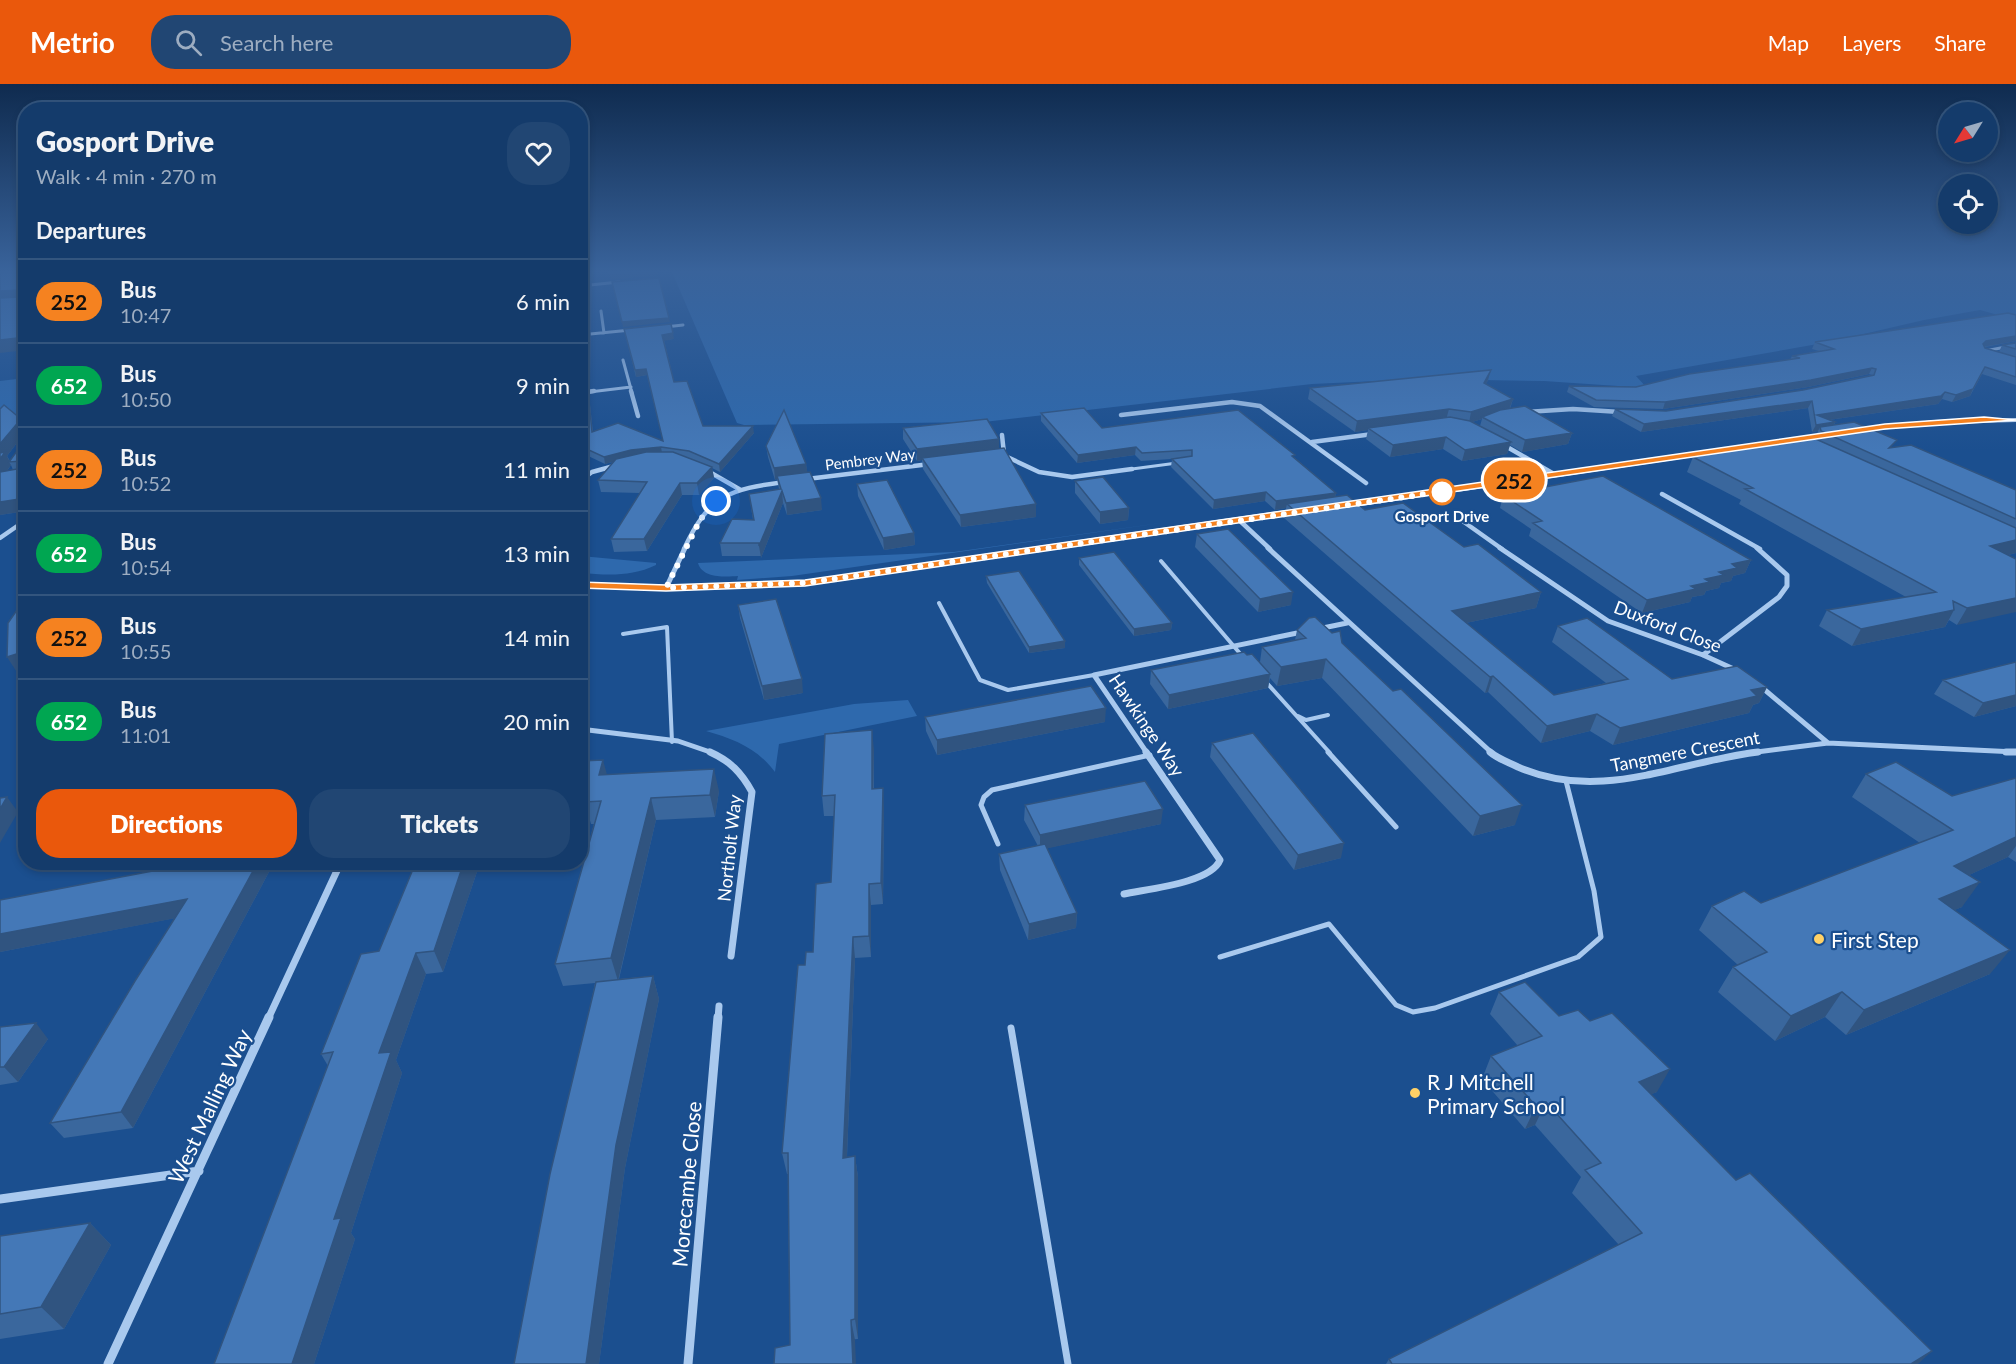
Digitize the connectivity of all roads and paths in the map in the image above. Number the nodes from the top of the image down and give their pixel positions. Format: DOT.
graph roads {
  1 [pos="614,332"];
  2 [pos="603,333"];
  3 [pos="588,334"];
  4 [pos="2016,345"];
  5 [pos="1994,354"];
  6 [pos="623,360"];
  7 [pos="631,387"];
  8 [pos="588,392"];
  9 [pos="1629,412"];
  10 [pos="1518,413"];
  11 [pos="1121,415"];
  12 [pos="638,416"];
  13 [pos="2016,420"];
  14 [pos="1381,433"];
  15 [pos="1842,433"];
  16 [pos="1002,435"];
  17 [pos="1494,440"];
  18 [pos="1312,442"];
  19 [pos="1781,442"];
  20 [pos="1004,454"];
  21 [pos="993,456"];
  22 [pos="935,463"];
  23 [pos="1178,463"];
  24 [pos="623,464"];
  25 [pos="701,468"];
  26 [pos="1132,469"];
  27 [pos="1554,474"];
  28 [pos="588,475"];
  29 [pos="1366,483"];
  30 [pos="739,489"];
  31 [pos="1662,494"];
  32 [pos="1332,507"];
  33 [pos="1309,510"];
  34 [pos="1239,520"];
  35 [pos="1464,522"];
  36 [pos="18,527"];
  37 [pos="0,538"];
  38 [pos="1161,561"];
  39 [pos="588,585"];
  40 [pos="666,588"];
  41 [pos="939,603"];
  42 [pos="1347,623"];
  43 [pos="623,634"];
  44 [pos="1233,646"];
  45 [pos="1703,655"];
  46 [pos="1249,664"];
  47 [pos="1739,671"];
  48 [pos="1257,672"];
  49 [pos="1094,675"];
  50 [pos="1755,682"];
  51 [pos="1296,715"];
  52 [pos="1328,715"];
  53 [pos="588,730"];
  54 [pos="672,742"];
  55 [pos="1828,742"];
  56 [pos="2016,752"];
  57 [pos="1150,755"];
  58 [pos="1566,781"];
  59 [pos="1396,827"];
  60 [pos="998,844"];
  61 [pos="337,870"];
  62 [pos="1124,894"];
  63 [pos="731,956"];
  64 [pos="1220,957"];
  65 [pos="719,1006"];
  66 [pos="1011,1028"];
  67 [pos="199,1171"];
  68 [pos="0,1199"];
  69 [pos="108,1364"];
  70 [pos="688,1364"];
  71 [pos="1068,1364"];
  1 -- 2 [label="street"];
  2 -- 3 [label="street"];
  4 -- 5 [label="street"];
  6 -- 7 [label="street"];
  7 -- 8 [label="street"];
  7 -- 12 [label="street"];
  9 -- 10 [label="street"];
  11 -- 18 [label="street"];
  13 -- 15 [label="street"];
  14 -- 18 [label="street"];
  16 -- 20 [label="street"];
  17 -- 27 [label="street"];
  18 -- 29 [label="street"];
  19 -- 27 [label="street"];
  20 -- 21 [label="street"];
  20 -- 26 [label="street"];
  22 -- 30 [label="street, Pembrey Way"];
  23 -- 26 [label="lane"];
  24 -- 28 [label="street"];
  25 -- 30 [label="street"];
  27 -- 32 [label="street"];
  30 -- 40 [label="street, Pembrey Way"];
  31 -- 45 [label="street"];
  33 -- 34 [label="street"];
  34 -- 40 [label="street"];
  34 -- 42 [label="street, Tangmere Crescent"];
  35 -- 45 [label="street, Duxford Close"];
  36 -- 37 [label="street"];
  38 -- 44 [label="lane"];
  39 -- 40 [label="street"];
  41 -- 49 [label="lane"];
  42 -- 44 [label="street, Hawkinge Way"];
  42 -- 58 [label="street, Tangmere Crescent"];
  43 -- 54 [label="lane"];
  44 -- 46 [label="lane"];
  44 -- 49 [label="street, Hawkinge Way"];
  45 -- 47 [label="street, Duxford Close"];
  48 -- 51 [label="lane"];
  49 -- 57 [label="street, Hawkinge Way"];
  50 -- 55 [label="street"];
  51 -- 52 [label="lane"];
  51 -- 59 [label="lane"];
  53 -- 54 [label="street, Northolt Way"];
  54 -- 63 [label="street, Northolt Way"];
  55 -- 56 [label="street, Tangmere Crescent"];
  55 -- 58 [label="street, Tangmere Crescent"];
  57 -- 60 [label="lane"];
  57 -- 62 [label="street, Hawkinge Way"];
  58 -- 64 [label="lane"];
  61 -- 67 [label="street, West Malling Way"];
  65 -- 70 [label="street, Morecambe Close"];
  66 -- 71 [label="lane"];
  67 -- 68 [label="street"];
  67 -- 69 [label="street, West Malling Way"];
}
